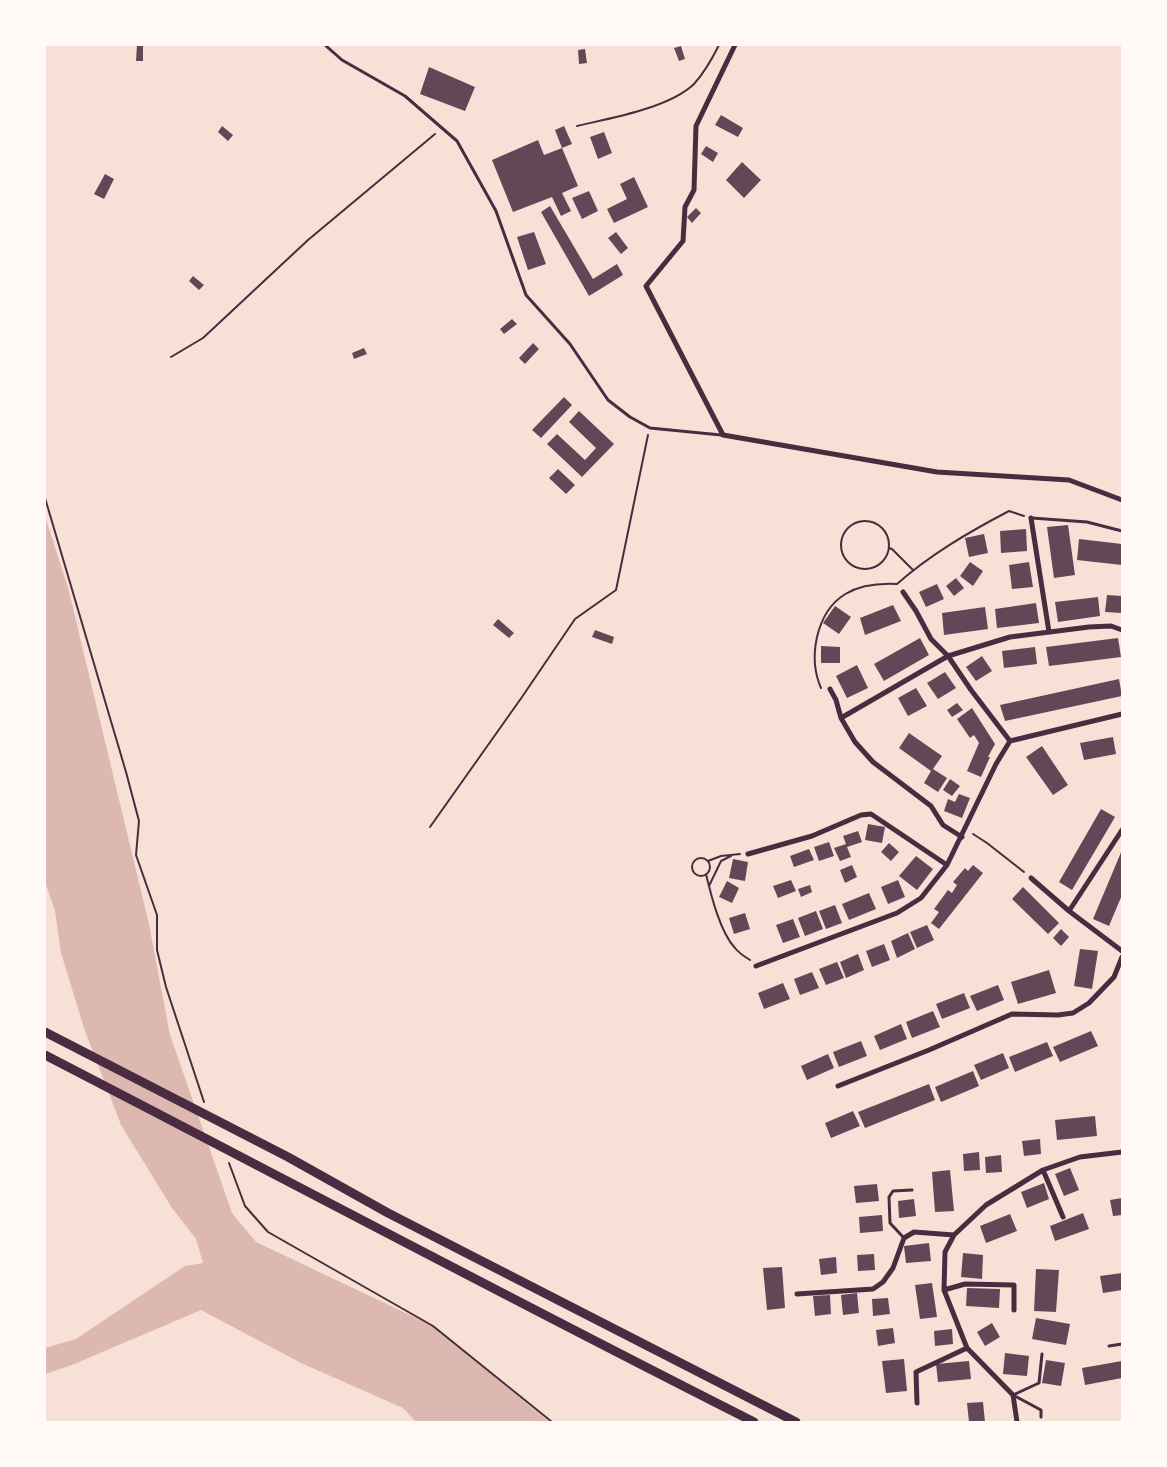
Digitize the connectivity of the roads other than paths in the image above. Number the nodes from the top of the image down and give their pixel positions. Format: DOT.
graph roads {
  1 [pos="325,45"];
  2 [pos="735,45"];
  3 [pos="723,435"];
  4 [pos="1122,500"];
  5 [pos="1031,518"];
  6 [pos="1122,531"];
  7 [pos="903,592"];
  8 [pos="1122,630"];
  9 [pos="1049,632"];
  10 [pos="948,656"];
  11 [pos="830,689"];
  12 [pos="1122,714"];
  13 [pos="841,718"];
  14 [pos="1010,741"];
  15 [pos="1122,830"];
  16 [pos="962,837"];
  17 [pos="748,854"];
  18 [pos="947,865"];
  19 [pos="1031,878"];
  20 [pos="1069,911"];
  21 [pos="1122,951"];
  22 [pos="1122,957"];
  23 [pos="756,966"];
  24 [pos="45,1032"];
  25 [pos="45,1055"];
  26 [pos="838,1086"];
  27 [pos="1122,1152"];
  28 [pos="1043,1170"];
  29 [pos="912,1190"];
  30 [pos="1063,1216"];
  31 [pos="954,1235"];
  32 [pos="904,1238"];
  33 [pos="944,1290"];
  34 [pos="797,1294"];
  35 [pos="1014,1310"];
  36 [pos="1122,1344"];
  37 [pos="1109,1346"];
  38 [pos="967,1348"];
  39 [pos="1042,1354"];
  40 [pos="1013,1395"];
  41 [pos="918,1402"];
  42 [pos="1041,1417"];
  43 [pos="753,1422"];
  44 [pos="796,1422"];
  45 [pos="1017,1422"];
  1 -- 3 [label="lane"];
  2 -- 3 [label="street"];
  3 -- 4 [label="street"];
  5 -- 6 [label="lane"];
  5 -- 9 [label="street"];
  7 -- 10 [label="street"];
  8 -- 9 [label="street"];
  9 -- 10 [label="street"];
  10 -- 13 [label="street"];
  10 -- 14 [label="street"];
  11 -- 13 [label="street"];
  12 -- 14 [label="street"];
  13 -- 16 [label="street"];
  14 -- 16 [label="street"];
  15 -- 20 [label="street"];
  16 -- 18 [label="street"];
  17 -- 18 [label="street"];
  18 -- 23 [label="street"];
  19 -- 20 [label="street"];
  20 -- 21 [label="street"];
  22 -- 26 [label="street"];
  24 -- 44 [label="highway"];
  25 -- 43 [label="highway"];
  27 -- 28 [label="street"];
  28 -- 30 [label="street"];
  28 -- 31 [label="street"];
  29 -- 32 [label="lane"];
  31 -- 32 [label="street"];
  31 -- 33 [label="street"];
  32 -- 34 [label="street"];
  33 -- 35 [label="street"];
  33 -- 38 [label="street"];
  36 -- 37 [label="lane"];
  38 -- 40 [label="street"];
  38 -- 41 [label="street"];
  39 -- 40 [label="lane"];
  40 -- 42 [label="lane"];
  40 -- 45 [label="street"];
}
